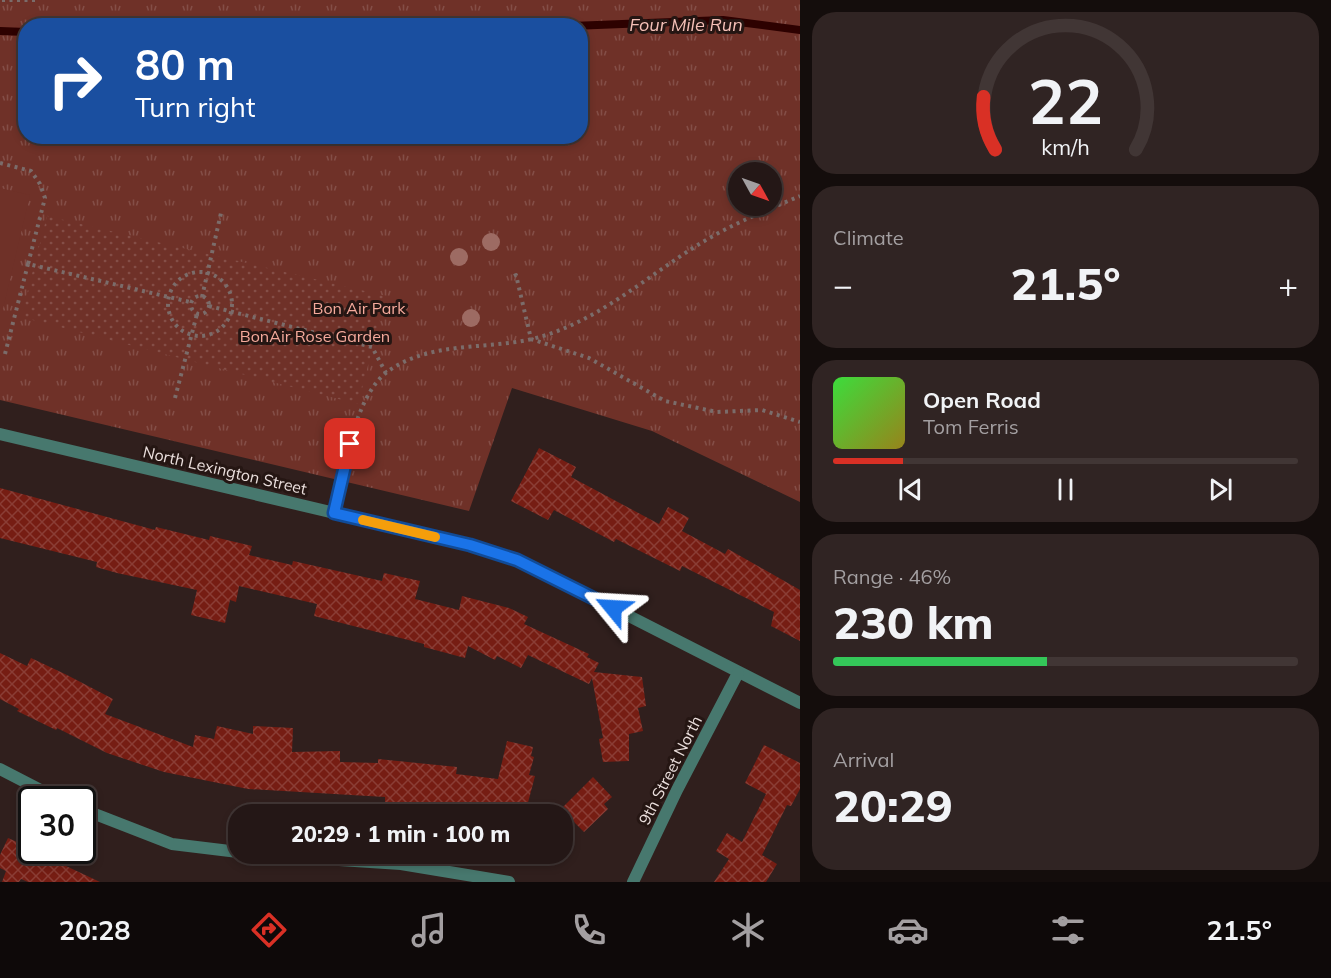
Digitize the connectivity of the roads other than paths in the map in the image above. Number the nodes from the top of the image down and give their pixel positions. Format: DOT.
graph roads {
  1 [pos="0,434"];
  2 [pos="350,444"];
  3 [pos="334,513"];
  4 [pos="738,673"];
  5 [pos="800,704"];
  6 [pos="0,769"];
  7 [pos="33,786"];
  8 [pos="96,814"];
  9 [pos="228,851"];
  10 [pos="401,864"];
  11 [pos="509,882"];
  12 [pos="633,882"];
  1 -- 3 [label="street, North Lexington Street"];
  2 -- 3 [label="street"];
  3 -- 4 [label="street, North Lexington Street"];
  4 -- 5 [label="street, North Lexington Street"];
  4 -- 12 [label="street, 9th Street North"];
  6 -- 7 [label="street"];
  8 -- 9 [label="street"];
  10 -- 11 [label="street"];
}
